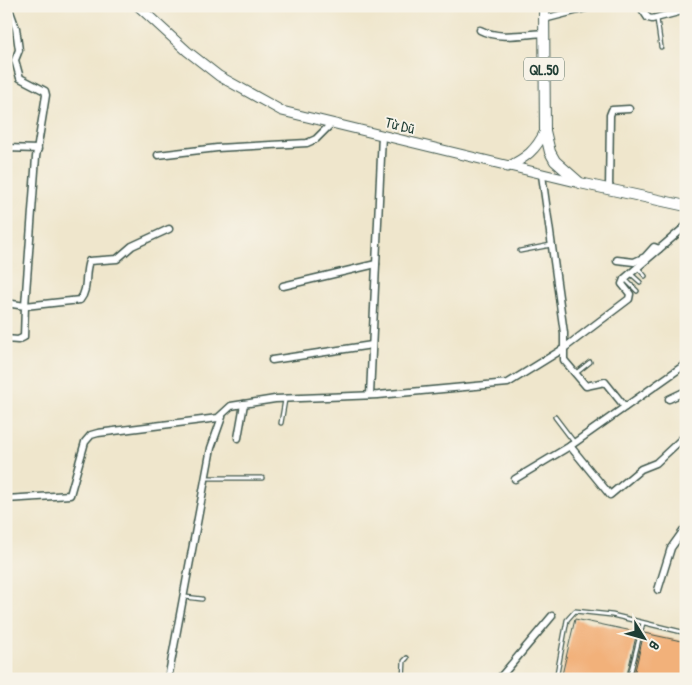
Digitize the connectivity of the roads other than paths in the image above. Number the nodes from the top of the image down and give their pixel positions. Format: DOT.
graph roads {
  1 [pos="8,6"];
  2 [pos="138,6"];
  3 [pos="544,6"];
  4 [pos="594,6"];
  5 [pos="640,6"];
  6 [pos="686,10"];
  7 [pos="9,16"];
  8 [pos="656,18"];
  9 [pos="544,19"];
  10 [pos="480,30"];
  11 [pos="544,33"];
  12 [pos="661,47"];
  13 [pos="629,109"];
  14 [pos="331,124"];
  15 [pos="545,131"];
  16 [pos="382,136"];
  17 [pos="6,148"];
  18 [pos="38,149"];
  19 [pos="158,155"];
  20 [pos="507,167"];
  21 [pos="542,175"];
  22 [pos="580,184"];
  23 [pos="609,190"];
  24 [pos="686,205"];
  25 [pos="686,226"];
  26 [pos="169,229"];
  27 [pos="552,245"];
  28 [pos="659,249"];
  29 [pos="520,251"];
  30 [pos="617,260"];
  31 [pos="376,264"];
  32 [pos="638,267"];
  33 [pos="630,274"];
  34 [pos="645,276"];
  35 [pos="624,279"];
  36 [pos="640,282"];
  37 [pos="284,286"];
  38 [pos="637,291"];
  39 [pos="6,303"];
  40 [pos="25,306"];
  41 [pos="6,339"];
  42 [pos="372,345"];
  43 [pos="563,349"];
  44 [pos="272,360"];
  45 [pos="590,362"];
  46 [pos="686,364"];
  47 [pos="575,375"];
  48 [pos="686,392"];
  49 [pos="370,395"];
  50 [pos="285,399"];
  51 [pos="669,399"];
  52 [pos="244,404"];
  53 [pos="625,407"];
  54 [pos="555,417"];
  55 [pos="218,418"];
  56 [pos="281,423"];
  57 [pos="686,435"];
  58 [pos="238,438"];
  59 [pos="572,444"];
  60 [pos="206,478"];
  61 [pos="262,478"];
  62 [pos="515,479"];
  63 [pos="6,499"];
  64 [pos="686,527"];
  65 [pos="658,590"];
  66 [pos="184,597"];
  67 [pos="202,599"];
  68 [pos="552,616"];
  69 [pos="643,623"];
  70 [pos="686,633"];
  71 [pos="407,658"];
  72 [pos="237,678"];
  73 [pos="168,679"];
  74 [pos="228,679"];
  75 [pos="403,679"];
  76 [pos="499,679"];
  77 [pos="556,679"];
  78 [pos="629,679"];
  1 -- 7 [label="street"];
  2 -- 14 [label="main road, Từ Dũ"];
  3 -- 9 [label="highway, QL.50"];
  4 -- 9 [label="street"];
  5 -- 8 [label="street"];
  6 -- 8 [label="street"];
  7 -- 18 [label="street"];
  8 -- 12 [label="lane"];
  9 -- 11 [label="highway, QL.50"];
  10 -- 11 [label="street"];
  11 -- 15 [label="highway, QL.50"];
  13 -- 23 [label="street"];
  14 -- 16 [label="main road, Từ Dũ"];
  14 -- 19 [label="street"];
  15 -- 20 [label="main road"];
  15 -- 22 [label="highway, QL.50"];
  16 -- 20 [label="main road, Từ Dũ"];
  16 -- 31 [label="street"];
  17 -- 18 [label="street"];
  18 -- 40 [label="street"];
  20 -- 21 [label="main road, Từ Dũ"];
  21 -- 22 [label="main road, Từ Dũ"];
  21 -- 27 [label="street"];
  22 -- 23 [label="highway, Từ Dũ"];
  23 -- 24 [label="highway, Từ Dũ"];
  25 -- 28 [label="street"];
  26 -- 40 [label="street"];
  27 -- 29 [label="lane"];
  27 -- 43 [label="street"];
  28 -- 30 [label="street"];
  28 -- 32 [label="street"];
  31 -- 37 [label="street"];
  31 -- 42 [label="street"];
  32 -- 33 [label="street"];
  32 -- 34 [label="lane"];
  33 -- 35 [label="street"];
  33 -- 36 [label="lane"];
  35 -- 38 [label="lane"];
  35 -- 43 [label="street"];
  39 -- 40 [label="street"];
  40 -- 41 [label="street"];
  42 -- 44 [label="street"];
  42 -- 49 [label="street"];
  43 -- 47 [label="street"];
  43 -- 49 [label="street"];
  45 -- 47 [label="lane"];
  46 -- 53 [label="street"];
  47 -- 53 [label="street"];
  48 -- 51 [label="street"];
  49 -- 50 [label="street"];
  50 -- 52 [label="street"];
  50 -- 56 [label="lane"];
  52 -- 55 [label="street"];
  52 -- 58 [label="street"];
  53 -- 59 [label="street"];
  54 -- 59 [label="lane"];
  55 -- 60 [label="street"];
  55 -- 63 [label="street"];
  57 -- 59 [label="street"];
  59 -- 62 [label="street"];
  60 -- 61 [label="lane"];
  60 -- 66 [label="street"];
  64 -- 65 [label="street"];
  66 -- 67 [label="lane"];
  66 -- 73 [label="street"];
  68 -- 76 [label="street"];
  69 -- 70 [label="lane"];
  69 -- 77 [label="lane"];
  69 -- 78 [label="lane"];
  71 -- 75 [label="lane"];
  72 -- 74 [label="street"];
}
